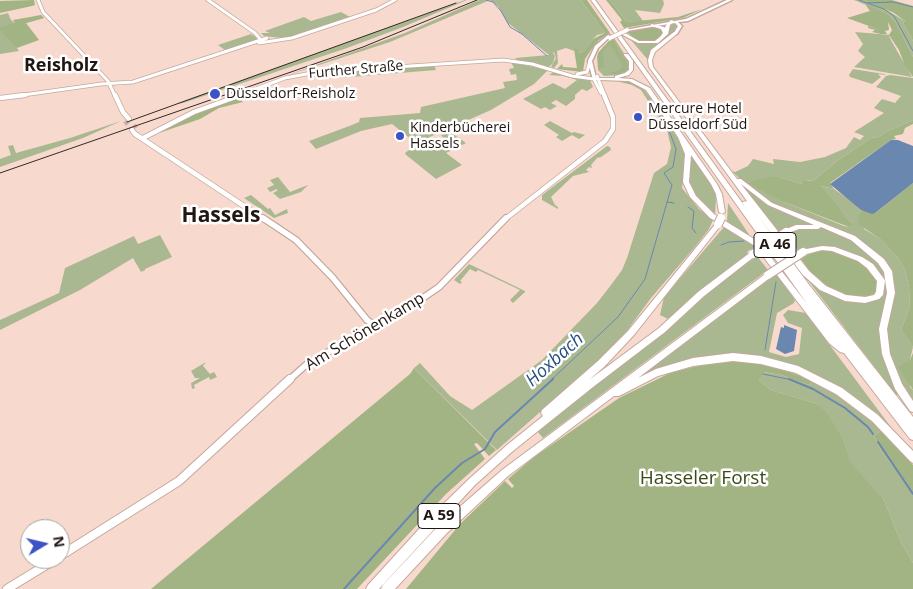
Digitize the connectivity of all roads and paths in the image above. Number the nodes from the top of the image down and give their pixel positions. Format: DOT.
graph roads {
  1 [pos="38,0"];
  2 [pos="208,0"];
  3 [pos="396,0"];
  4 [pos="593,0"];
  5 [pos="598,0"];
  6 [pos="725,0"];
  7 [pos="730,0"];
  8 [pos="687,20"];
  9 [pos="610,22"];
  10 [pos="673,22"];
  11 [pos="652,25"];
  12 [pos="625,31"];
  13 [pos="676,33"];
  14 [pos="255,34"];
  15 [pos="666,34"];
  16 [pos="609,37"];
  17 [pos="268,40"];
  18 [pos="261,41"];
  19 [pos="590,61"];
  20 [pos="642,61"];
  21 [pos="651,67"];
  22 [pos="558,71"];
  23 [pos="577,74"];
  24 [pos="594,78"];
  25 [pos="133,82"];
  26 [pos="110,83"];
  27 [pos="115,94"];
  28 [pos="0,98"];
  29 [pos="127,120"];
  30 [pos="132,127"];
  31 [pos="163,127"];
  32 [pos="152,135"];
  33 [pos="142,137"];
  34 [pos="682,137"];
  35 [pos="148,142"];
  36 [pos="164,152"];
  37 [pos="164,161"];
  38 [pos="726,168"];
  39 [pos="715,170"];
  40 [pos="720,218"];
  41 [pos="835,231"];
  42 [pos="374,325"];
  43 [pos="851,355"];
  44 [pos="913,408"];
  45 [pos="587,412"];
  46 [pos="913,424"];
  47 [pos="913,436"];
  48 [pos="510,448"];
  49 [pos="913,458"];
  50 [pos="70,550"];
  51 [pos="40,569"];
  52 [pos="7,589"];
  53 [pos="372,589"];
  54 [pos="386,589"];
  1 -- 26 [label="street"];
  2 -- 14 [label="street"];
  3 -- 17 [label="street"];
  4 -- 9 [label="highway, A 46"];
  5 -- 12 [label="highway, A 46"];
  6 -- 10 [label="main road, Am Schönenkamp"];
  7 -- 8 [label="main road, Am Schönenkamp"];
  8 -- 10 [label="main road, Am Schönenkamp"];
  8 -- 13 [label="main road"];
  9 -- 24 [label="highway"];
  9 -- 39 [label="highway, A 46"];
  10 -- 11 [label="main road, Am Schönenkamp"];
  10 -- 12 [label="main road, Am Schönenkamp"];
  10 -- 13 [label="main road"];
  10 -- 15 [label="highway"];
  11 -- 12 [label="main road, Am Schönenkamp"];
  11 -- 15 [label="highway"];
  12 -- 15 [label="highway"];
  12 -- 16 [label="main road, Am Schönenkamp, bridge"];
  12 -- 20 [label="highway, A 46"];
  13 -- 21 [label="highway"];
  14 -- 17 [label="street"];
  14 -- 18 [label="street"];
  16 -- 19 [label="main road, Am Schönenkamp"];
  16 -- 24 [label="main road, Am Schönenkamp"];
  17 -- 18 [label="street"];
  18 -- 25 [label="street"];
  19 -- 23 [label="street"];
  19 -- 24 [label="main road, Am Schönenkamp"];
  20 -- 21 [label="highway"];
  20 -- 46 [label="highway, A 46"];
  21 -- 38 [label="highway"];
  22 -- 23 [label="street, Further Straße"];
  22 -- 24 [label="street, Further Straße"];
  22 -- 31 [label="street, Further Straße"];
  23 -- 24 [label="street, Further Straße"];
  24 -- 34 [label="highway"];
  24 -- 42 [label="street, Am Schönenkamp"];
  25 -- 26 [label="street"];
  25 -- 27 [label="street"];
  26 -- 27 [label="street"];
  26 -- 28 [label="street"];
  27 -- 29 [label="street"];
  30 -- 33 [label="street"];
  31 -- 32 [label="street, Further Straße"];
  31 -- 33 [label="street, Further Straße"];
  32 -- 33 [label="street, Further Straße"];
  32 -- 35 [label="street"];
  33 -- 35 [label="street"];
  34 -- 40 [label="highway"];
  34 -- 43 [label="highway"];
  35 -- 36 [label="street"];
  36 -- 37 [label="street"];
  36 -- 42 [label="street"];
  38 -- 41 [label="highway"];
  38 -- 45 [label="highway, A 59, bridge"];
  39 -- 40 [label="highway"];
  39 -- 43 [label="highway, A 46"];
  40 -- 48 [label="highway"];
  41 -- 44 [label="highway"];
  41 -- 48 [label="highway, A 59, bridge"];
  42 -- 50 [label="street, Am Schönenkamp"];
  43 -- 47 [label="highway, A 46"];
  45 -- 49 [label="highway"];
  45 -- 54 [label="highway, A 59"];
  48 -- 53 [label="highway, A 59"];
  51 -- 52 [label="street"];
}
